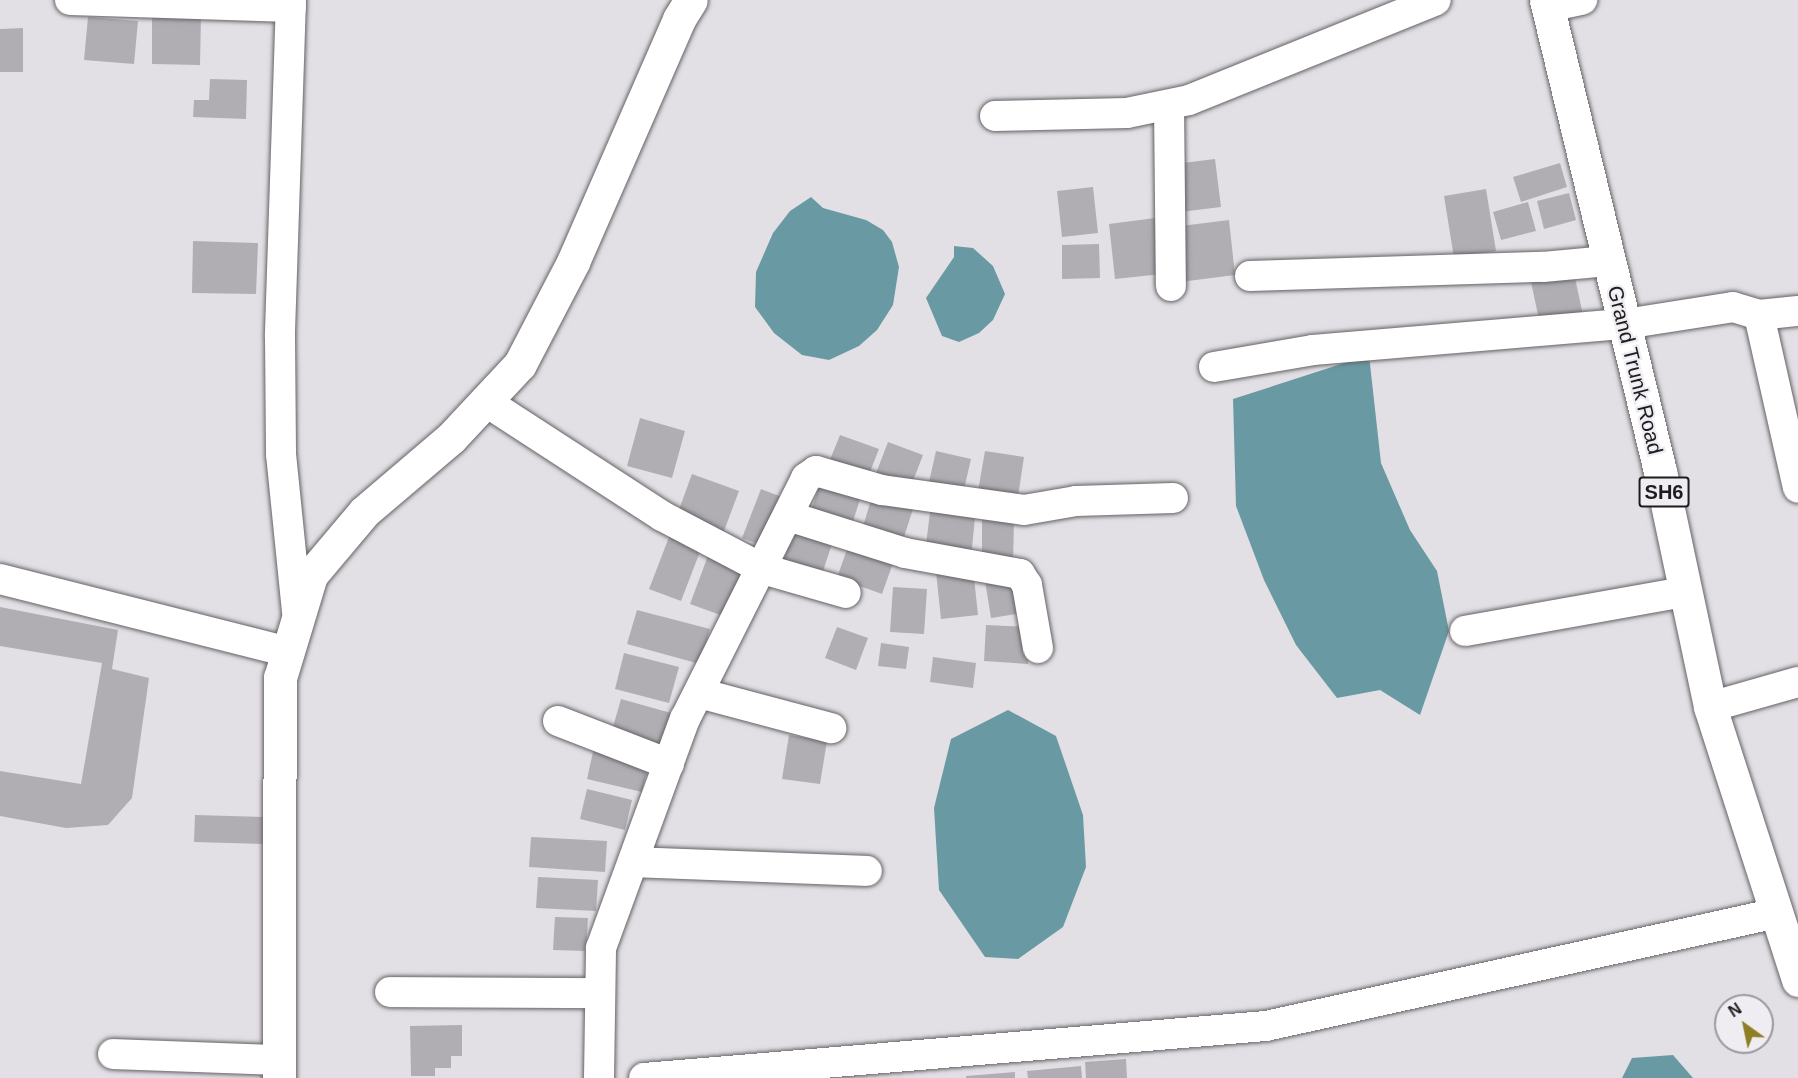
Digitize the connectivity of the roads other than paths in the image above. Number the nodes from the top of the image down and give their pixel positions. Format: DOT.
graph roads {
  1 [pos="70,0"];
  2 [pos="691,0"];
  3 [pos="1436,0"];
  4 [pos="1582,0"];
  5 [pos="1547,3"];
  6 [pos="291,4"];
  7 [pos="1169,105"];
  8 [pos="995,116"];
  9 [pos="1608,261"];
  10 [pos="1250,276"];
  11 [pos="1171,286"];
  12 [pos="1798,311"];
  13 [pos="1759,315"];
  14 [pos="1625,324"];
  15 [pos="1214,367"];
  16 [pos="485,401"];
  17 [pos="1798,489"];
  18 [pos="1173,498"];
  19 [pos="788,516"];
  20 [pos="763,569"];
  21 [pos="0,579"];
  22 [pos="1685,592"];
  23 [pos="846,593"];
  24 [pos="297,621"];
  25 [pos="1465,631"];
  26 [pos="1038,648"];
  27 [pos="288,652"];
  28 [pos="1798,682"];
  29 [pos="699,693"];
  30 [pos="1710,707"];
  31 [pos="558,721"];
  32 [pos="831,728"];
  33 [pos="669,764"];
  34 [pos="633,862"];
  35 [pos="867,871"];
  36 [pos="1777,913"];
  37 [pos="1798,980"];
  38 [pos="390,992"];
  39 [pos="600,993"];
  40 [pos="113,1054"];
  41 [pos="279,1069"];
  42 [pos="599,1078"];
  43 [pos="644,1078"];
  1 -- 6 [label="street"];
  2 -- 16 [label="main road"];
  3 -- 7 [label="street"];
  4 -- 5 [label="street"];
  5 -- 9 [label="main road, Grand Trunk Road / SH6"];
  6 -- 24 [label="street"];
  7 -- 8 [label="street"];
  7 -- 11 [label="street"];
  9 -- 10 [label="street"];
  9 -- 14 [label="main road, Grand Trunk Road / SH6"];
  12 -- 13 [label="street"];
  13 -- 14 [label="street"];
  13 -- 17 [label="street"];
  14 -- 15 [label="street"];
  14 -- 22 [label="main road, Grand Trunk Road / SH6"];
  16 -- 20 [label="street"];
  16 -- 24 [label="main road"];
  18 -- 19 [label="street"];
  19 -- 20 [label="street"];
  19 -- 26 [label="street"];
  20 -- 23 [label="street"];
  20 -- 29 [label="street"];
  21 -- 27 [label="street"];
  22 -- 25 [label="street"];
  22 -- 30 [label="main road, Grand Trunk Road / SH6"];
  24 -- 27 [label="main road"];
  27 -- 41 [label="main road"];
  28 -- 30 [label="street"];
  29 -- 32 [label="street"];
  29 -- 33 [label="street"];
  30 -- 36 [label="main road, Grand Trunk Road / SH6"];
  31 -- 33 [label="street"];
  33 -- 34 [label="street"];
  34 -- 35 [label="street"];
  34 -- 39 [label="street"];
  36 -- 37 [label="main road, Grand Trunk Road / SH6"];
  36 -- 43 [label="street"];
  38 -- 39 [label="street"];
  39 -- 42 [label="street"];
  40 -- 41 [label="street"];
}
